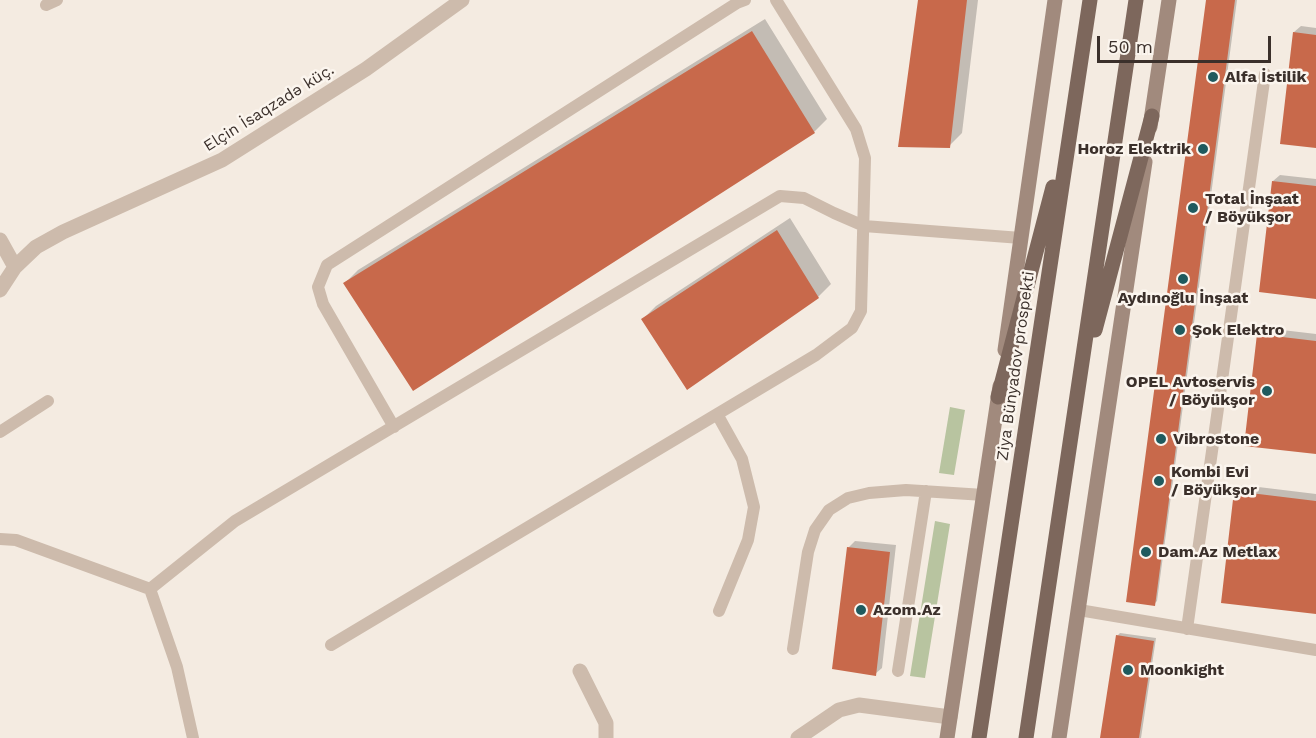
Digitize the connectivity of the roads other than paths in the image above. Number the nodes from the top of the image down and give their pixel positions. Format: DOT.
graph roads {
  1 [pos="462,0"];
  2 [pos="745,0"];
  3 [pos="776,0"];
  4 [pos="1055,0"];
  5 [pos="1090,0"];
  6 [pos="1136,0"];
  7 [pos="1169,0"];
  8 [pos="1265,74"];
  9 [pos="1073,108"];
  10 [pos="1152,116"];
  11 [pos="864,226"];
  12 [pos="1022,238"];
  13 [pos="0,240"];
  14 [pos="15,267"];
  15 [pos="0,290"];
  16 [pos="998,398"];
  17 [pos="48,401"];
  18 [pos="1076,402"];
  19 [pos="717,414"];
  20 [pos="394,427"];
  21 [pos="0,432"];
  22 [pos="926,491"];
  23 [pos="984,495"];
  24 [pos="0,539"];
  25 [pos="150,589"];
  26 [pos="1079,610"];
  27 [pos="719,611"];
  28 [pos="1187,629"];
  29 [pos="331,645"];
  30 [pos="793,649"];
  31 [pos="1316,650"];
  32 [pos="580,671"];
  33 [pos="898,671"];
  34 [pos="951,717"];
  35 [pos="193,738"];
  36 [pos="606,738"];
  37 [pos="798,738"];
  38 [pos="947,738"];
  39 [pos="979,738"];
  40 [pos="1026,738"];
  41 [pos="1059,738"];
  1 -- 14 [label="street, Elçin İsaqzadə küç."];
  2 -- 20 [label="lane"];
  3 -- 11 [label="lane"];
  4 -- 12 [label="main road, Ziya Bünyadov prospekti"];
  5 -- 9 [label="main road, Ziya Bünyadov prospekti"];
  6 -- 18 [label="main road"];
  7 -- 10 [label="main road"];
  8 -- 28 [label="lane"];
  9 -- 16 [label="main road"];
  9 -- 39 [label="main road, Ziya Bünyadov prospekti"];
  10 -- 18 [label="main road"];
  10 -- 26 [label="main road"];
  11 -- 12 [label="lane"];
  11 -- 19 [label="lane"];
  11 -- 20 [label="lane"];
  12 -- 16 [label="main road, Ziya Bünyadov prospekti"];
  13 -- 14 [label="street"];
  14 -- 15 [label="street, Elçin İsaqzadə küç."];
  16 -- 23 [label="main road, Ziya Bünyadov prospekti"];
  17 -- 21 [label="lane"];
  18 -- 40 [label="main road"];
  19 -- 27 [label="lane"];
  19 -- 29 [label="lane"];
  20 -- 25 [label="lane"];
  22 -- 23 [label="lane"];
  22 -- 30 [label="lane"];
  22 -- 33 [label="lane"];
  23 -- 34 [label="main road, Ziya Bünyadov prospekti"];
  24 -- 25 [label="lane"];
  25 -- 35 [label="lane"];
  26 -- 28 [label="lane"];
  26 -- 41 [label="main road"];
  28 -- 31 [label="lane"];
  32 -- 36 [label="street"];
  34 -- 37 [label="street"];
  34 -- 38 [label="main road, Ziya Bünyadov prospekti"];
}
